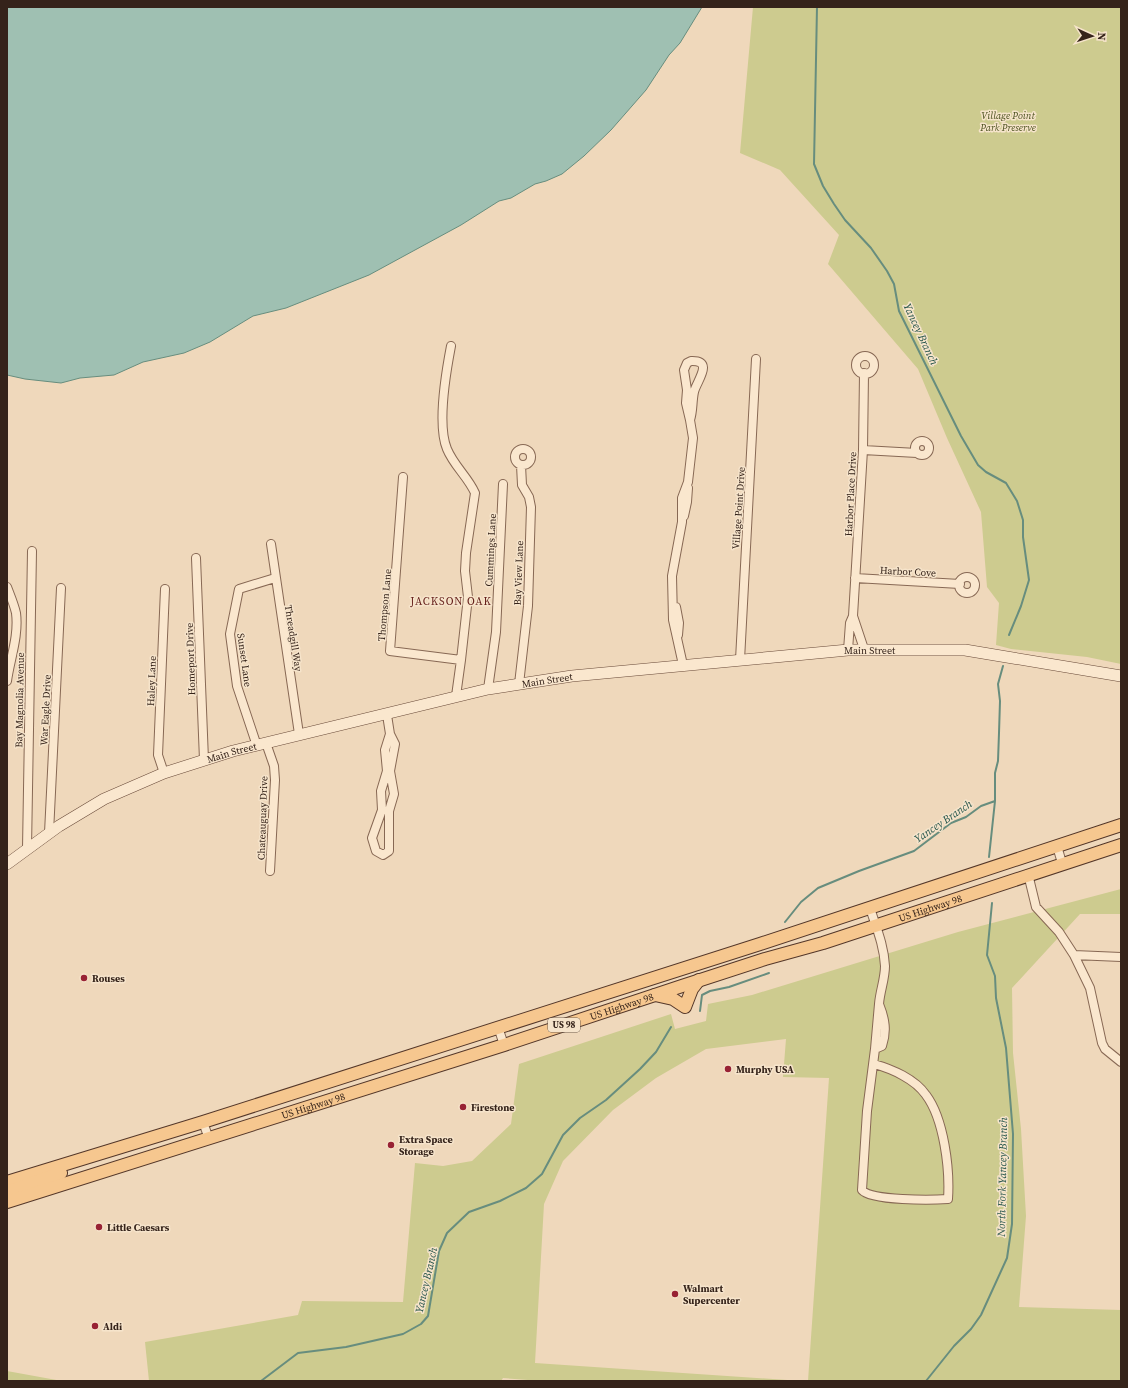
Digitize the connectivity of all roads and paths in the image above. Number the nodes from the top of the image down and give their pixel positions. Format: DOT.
graph roads {
  1 [pos="451,346"];
  2 [pos="756,358"];
  3 [pos="864,373"];
  4 [pos="690,420"];
  5 [pos="863,450"];
  6 [pos="917,453"];
  7 [pos="521,465"];
  8 [pos="403,477"];
  9 [pos="503,484"];
  10 [pos="270,544"];
  11 [pos="32,551"];
  12 [pos="196,558"];
  13 [pos="275,578"];
  14 [pos="855,578"];
  15 [pos="960,584"];
  16 [pos="7,587"];
  17 [pos="61,588"];
  18 [pos="165,589"];
  19 [pos="854,616"];
  20 [pos="864,649"];
  21 [pos="848,650"];
  22 [pos="461,660"];
  23 [pos="740,660"];
  24 [pos="683,665"];
  25 [pos="1121,676"];
  26 [pos="7,681"];
  27 [pos="519,684"];
  28 [pos="488,689"];
  29 [pos="456,696"];
  30 [pos="387,714"];
  31 [pos="299,734"];
  32 [pos="262,745"];
  33 [pos="204,760"];
  34 [pos="388,771"];
  35 [pos="164,773"];
  36 [pos="1121,825"];
  37 [pos="49,833"];
  38 [pos="1121,845"];
  39 [pos="1057,846"];
  40 [pos="26,849"];
  41 [pos="1062,863"];
  42 [pos="7,864"];
  43 [pos="270,871"];
  44 [pos="1028,874"];
  45 [pos="870,908"];
  46 [pos="876,925"];
  47 [pos="1074,955"];
  48 [pos="1121,957"];
  49 [pos="698,980"];
  50 [pos="654,995"];
  51 [pos="498,1026"];
  52 [pos="504,1045"];
  53 [pos="1121,1062"];
  54 [pos="874,1064"];
  55 [pos="203,1122"];
  56 [pos="209,1139"];
  57 [pos="111,1149"];
  58 [pos="10,1180"];
  59 [pos="8,1200"];
  1 -- 22 [label="street"];
  2 -- 23 [label="street, Village Point Drive"];
  3 -- 5 [label="street, Harbor Place Drive"];
  4 -- 4 [label="street"];
  4 -- 24 [label="street"];
  5 -- 6 [label="street"];
  5 -- 14 [label="street, Harbor Place Drive"];
  7 -- 27 [label="street, Bay View Lane"];
  8 -- 22 [label="street, Thompson Lane"];
  9 -- 28 [label="street, Cummings Lane"];
  10 -- 13 [label="street, Threadgill Way"];
  11 -- 40 [label="street, Bay Magnolia Avenue"];
  12 -- 33 [label="street, Homeport Drive"];
  13 -- 31 [label="street, Threadgill Way"];
  13 -- 32 [label="street, Sunset Lane"];
  14 -- 15 [label="street, Harbor Cove"];
  14 -- 19 [label="street, Harbor Place Drive"];
  16 -- 26 [label="street"];
  17 -- 37 [label="street, War Eagle Drive"];
  18 -- 35 [label="street, Haley Lane"];
  19 -- 20 [label="street, Harbor Place Drive"];
  19 -- 21 [label="street, Harbor Place Drive"];
  20 -- 21 [label="main road, Main Street"];
  20 -- 25 [label="main road, Main Street"];
  21 -- 23 [label="main road, Main Street"];
  22 -- 29 [label="street"];
  23 -- 24 [label="main road, Main Street"];
  24 -- 27 [label="main road, Main Street"];
  27 -- 28 [label="main road, Main Street"];
  28 -- 29 [label="main road, Main Street"];
  29 -- 30 [label="main road, Main Street"];
  30 -- 31 [label="main road, Main Street"];
  30 -- 34 [label="street"];
  31 -- 32 [label="main road, Main Street"];
  32 -- 33 [label="main road, Main Street"];
  32 -- 43 [label="street, Chateauguay Drive"];
  33 -- 35 [label="main road, Main Street"];
  34 -- 34 [label="street"];
  35 -- 37 [label="main road, Main Street"];
  36 -- 39 [label="main road, US Highway 98 / US 98"];
  37 -- 40 [label="main road, Main Street"];
  38 -- 41 [label="main road, US Highway 98 / US 98"];
  39 -- 41 [label="street"];
  39 -- 45 [label="main road, US Highway 98 / US 98"];
  40 -- 42 [label="main road, Main Street"];
  41 -- 44 [label="main road, US Highway 98 / US 98"];
  44 -- 46 [label="main road, US Highway 98 / US 98"];
  44 -- 47 [label="street"];
  45 -- 46 [label="street"];
  45 -- 51 [label="main road, US Highway 98 / US 98"];
  46 -- 49 [label="main road, US Highway 98 / US 98"];
  46 -- 54 [label="street"];
  47 -- 48 [label="street"];
  47 -- 53 [label="street"];
  49 -- 50 [label="main road, US Highway 98 / US 98"];
  49 -- 50 [label="main road"];
  50 -- 52 [label="main road, US Highway 98 / US 98"];
  51 -- 52 [label="street"];
  51 -- 55 [label="main road, US Highway 98 / US 98"];
  52 -- 56 [label="main road, US Highway 98 / US 98"];
  54 -- 54 [label="street"];
  55 -- 56 [label="street"];
  55 -- 57 [label="main road, US Highway 98 / US 98"];
  56 -- 59 [label="main road, US Highway 98 / US 98"];
  57 -- 58 [label="main road, US Highway 98 / US 98"];
  57 -- 59 [label="main road"];
}
